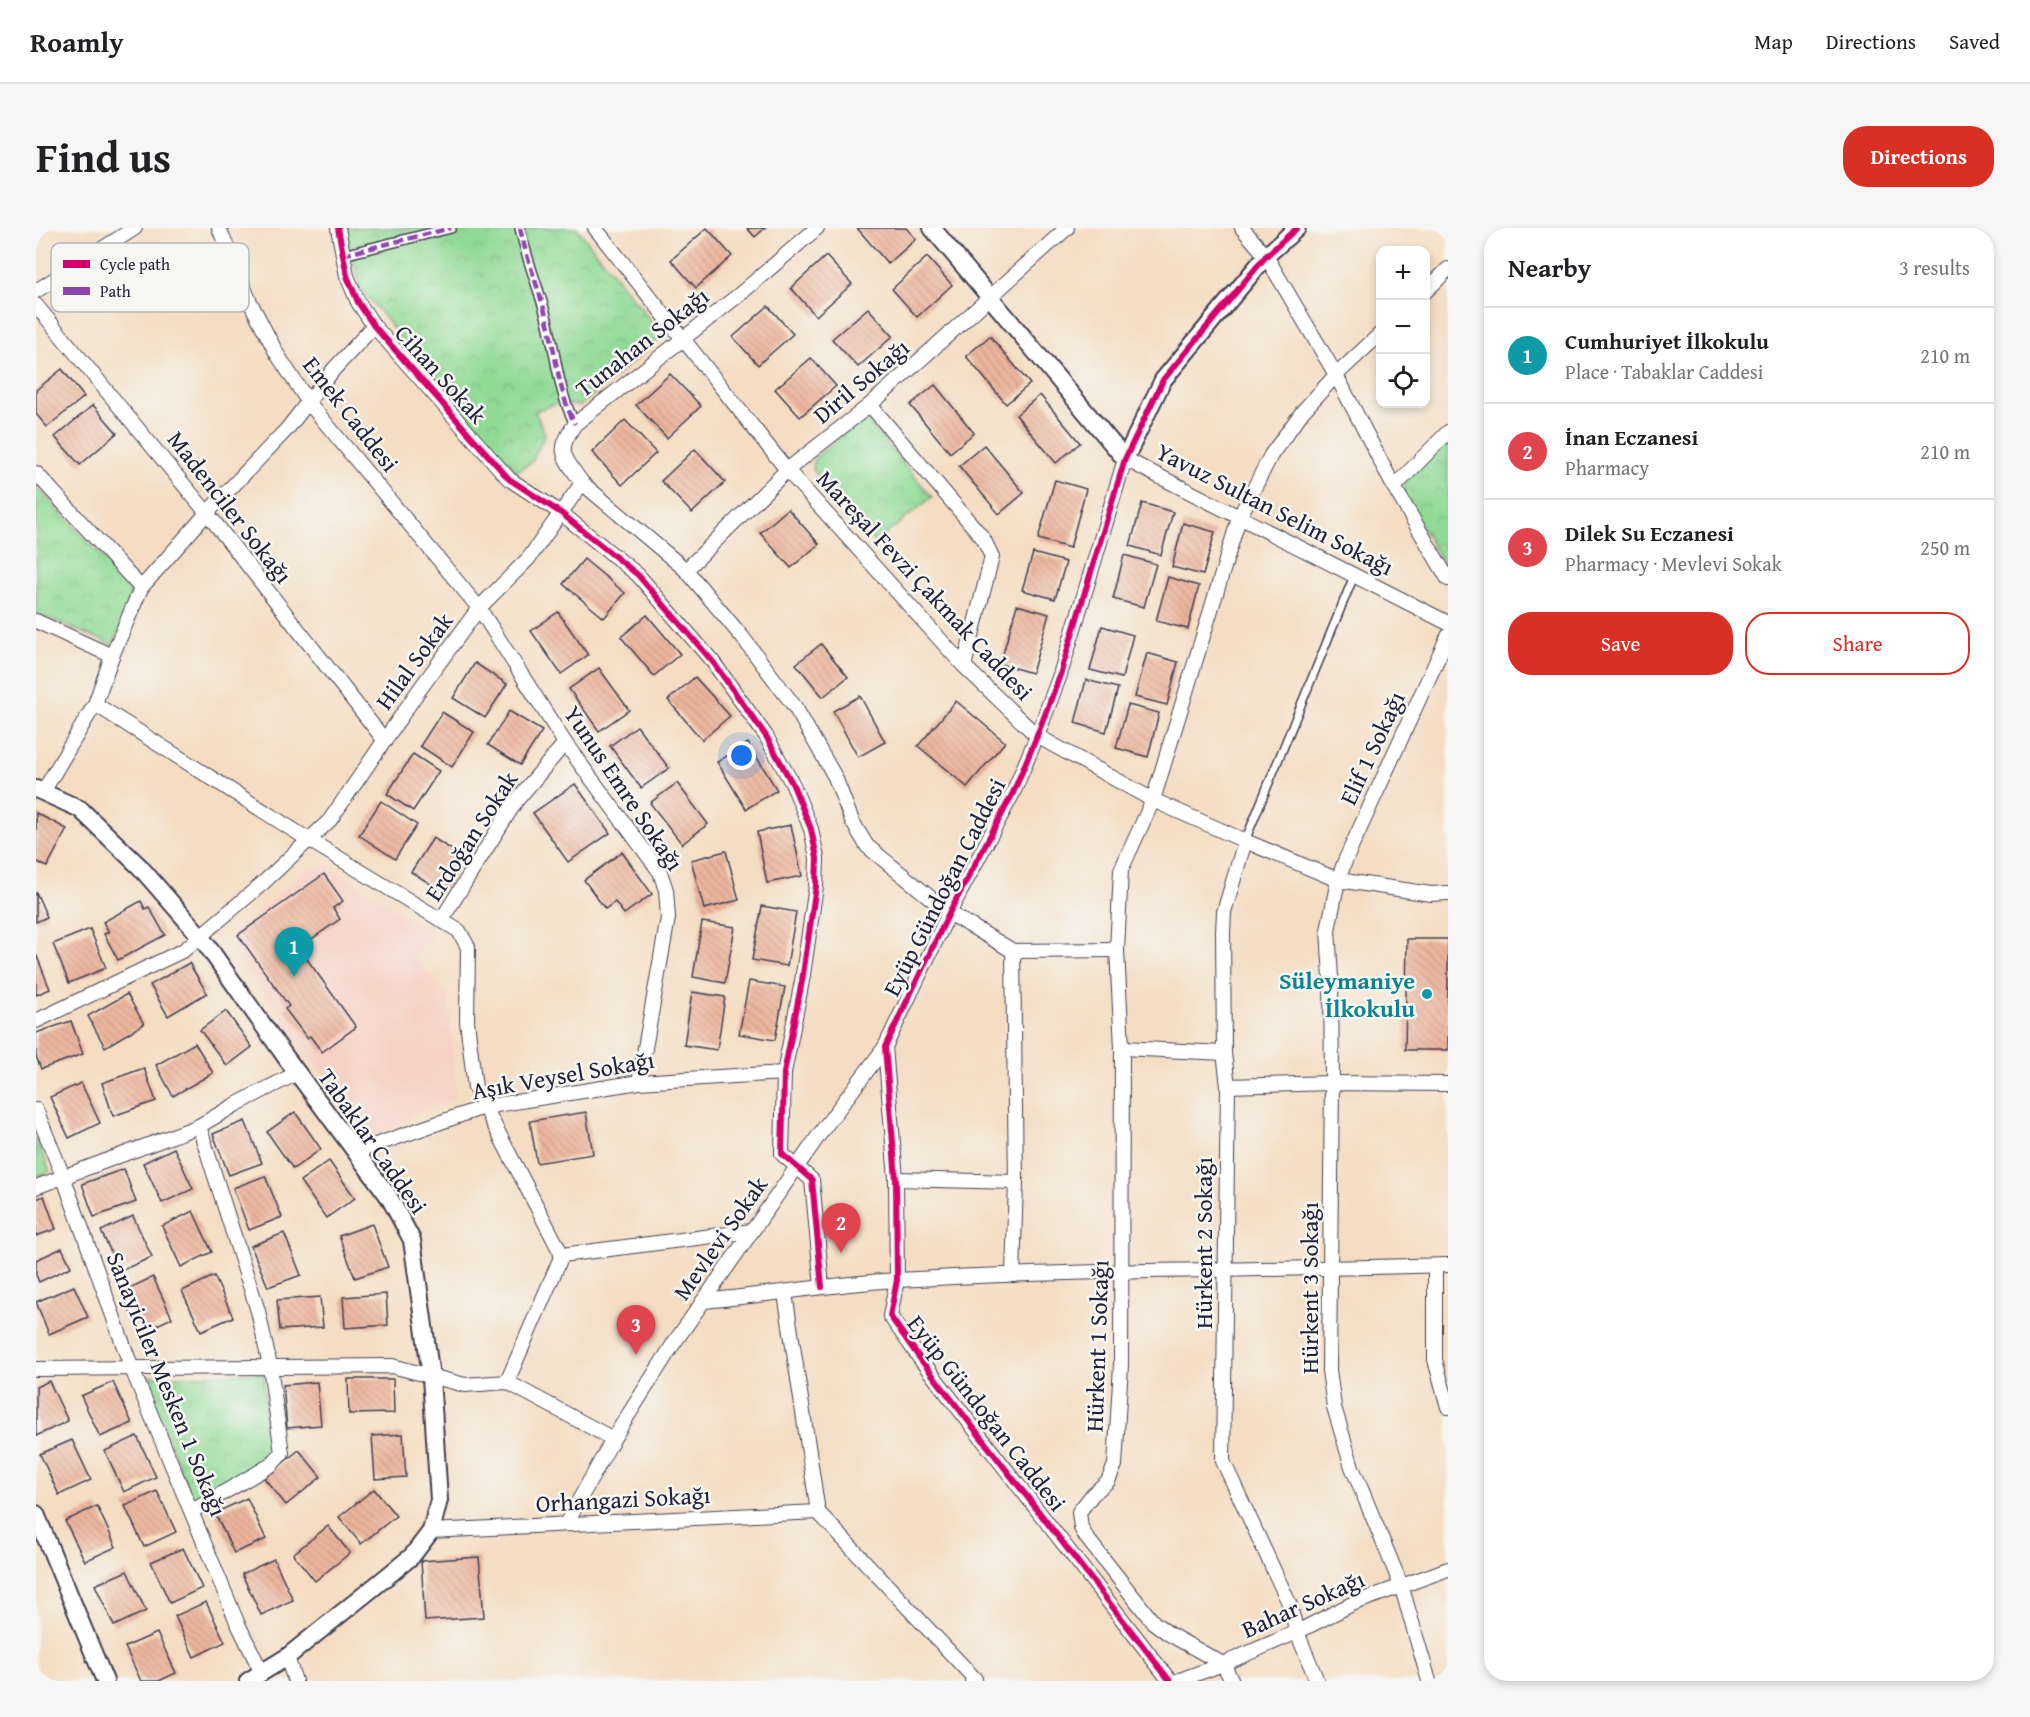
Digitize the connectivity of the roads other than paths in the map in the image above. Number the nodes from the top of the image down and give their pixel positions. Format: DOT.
graph roads {
  1 [pos="135,228"];
  2 [pos="219,228"];
  3 [pos="338,228"];
  4 [pos="451,228"];
  5 [pos="520,228"];
  6 [pos="595,228"];
  7 [pos="818,228"];
  8 [pos="932,228"];
  9 [pos="1067,228"];
  10 [pos="1242,228"];
  11 [pos="1297,228"];
  12 [pos="111,243"];
  13 [pos="225,243"];
  14 [pos="347,254"];
  15 [pos="1266,256"];
  16 [pos="1448,269"];
  17 [pos="51,281"];
  18 [pos="1430,286"];
  19 [pos="36,291"];
  20 [pos="990,298"];
  21 [pos="249,300"];
  22 [pos="36,305"];
  23 [pos="374,326"];
  24 [pos="1376,338"];
  25 [pos="682,339"];
  26 [pos="1336,375"];
  27 [pos="309,403"];
  28 [pos="870,405"];
  29 [pos="575,424"];
  30 [pos="1448,432"];
  31 [pos="1125,459"];
  32 [pos="787,470"];
  33 [pos="36,473"];
  34 [pos="582,483"];
  35 [pos="1394,487"];
  36 [pos="207,513"];
  37 [pos="561,513"];
  38 [pos="1239,518"];
  39 [pos="686,570"];
  40 [pos="1354,576"];
  41 [pos="1448,579"];
  42 [pos="141,588"];
  43 [pos="479,608"];
  44 [pos="36,621"];
  45 [pos="1448,623"];
  46 [pos="1448,636"];
  47 [pos="112,656"];
  48 [pos="964,666"];
  49 [pos="95,704"];
  50 [pos="1037,736"];
  51 [pos="385,741"];
  52 [pos="565,743"];
  53 [pos="40,790"];
  54 [pos="1153,800"];
  55 [pos="309,840"];
  56 [pos="1245,841"];
  57 [pos="1338,880"];
  58 [pos="1448,893"];
  59 [pos="949,913"];
  60 [pos="442,919"];
  61 [pos="201,937"];
  62 [pos="1117,950"];
  63 [pos="1013,951"];
  64 [pos="36,1021"];
  65 [pos="885,1047"];
  66 [pos="1122,1048"];
  67 [pos="1224,1053"];
  68 [pos="297,1073"];
  69 [pos="783,1073"];
  70 [pos="639,1082"];
  71 [pos="1332,1083"];
  72 [pos="1448,1084"];
  73 [pos="1228,1086"];
  74 [pos="484,1107"];
  75 [pos="36,1110"];
  76 [pos="199,1126"];
  77 [pos="355,1152"];
  78 [pos="797,1168"];
  79 [pos="63,1176"];
  80 [pos="896,1179"];
  81 [pos="1016,1182"];
  82 [pos="36,1187"];
  83 [pos="752,1231"];
  84 [pos="562,1255"];
  85 [pos="1441,1265"];
  86 [pos="1330,1268"];
  87 [pos="1224,1271"];
  88 [pos="1122,1272"];
  89 [pos="1013,1275"];
  90 [pos="897,1280"];
  91 [pos="822,1287"];
  92 [pos="785,1293"];
  93 [pos="703,1301"];
  94 [pos="270,1366"];
  95 [pos="132,1369"];
  96 [pos="36,1370"];
  97 [pos="431,1377"];
  98 [pos="507,1382"];
  99 [pos="1448,1407"];
  100 [pos="613,1439"];
  101 [pos="192,1511"];
  102 [pos="818,1512"];
  103 [pos="36,1516"];
  104 [pos="566,1524"];
  105 [pos="431,1531"];
  106 [pos="1448,1569"];
  107 [pos="1401,1585"];
  108 [pos="1297,1632"];
  109 [pos="287,1658"];
  110 [pos="1223,1664"];
  111 [pos="255,1677"];
  112 [pos="974,1680"];
  113 [pos="105,1681"];
  114 [pos="295,1681"];
  115 [pos="1170,1681"];
  116 [pos="1177,1681"];
  117 [pos="1232,1681"];
  118 [pos="1317,1681"];
  119 [pos="1430,1681"];
  1 -- 12 [label="street"];
  2 -- 13 [label="street, Emek Caddesi"];
  3 -- 14 [label="street, Cihan Sokak"];
  4 -- 14 [label="street"];
  5 -- 29 [label="street"];
  6 -- 25 [label="street, Mareşal Fevzi Çakmak Caddesi"];
  7 -- 25 [label="street, Tunahan Sokağı"];
  8 -- 20 [label="street, Yavuz Sultan Selim Sokağı"];
  9 -- 20 [label="street, Diril Sokağı"];
  10 -- 15 [label="street"];
  11 -- 15 [label="street"];
  14 -- 23 [label="street, Cihan Sokak"];
  15 -- 26 [label="street"];
  15 -- 31 [label="street"];
  16 -- 18 [label="street"];
  17 -- 19 [label="street"];
  20 -- 28 [label="street, Diril Sokağı"];
  20 -- 31 [label="street, Yavuz Sultan Selim Sokağı"];
  21 -- 27 [label="street, Emek Caddesi"];
  22 -- 36 [label="street, Madenciler Sokağı"];
  23 -- 27 [label="street"];
  23 -- 37 [label="street, Cihan Sokak"];
  24 -- 26 [label="street, Hürkent 1 Sokağı"];
  25 -- 29 [label="street, Tunahan Sokağı"];
  25 -- 32 [label="street, Mareşal Fevzi Çakmak Caddesi"];
  26 -- 35 [label="street"];
  26 -- 38 [label="street, Hürkent 1 Sokağı"];
  27 -- 36 [label="street"];
  27 -- 43 [label="street, Emek Caddesi"];
  28 -- 32 [label="street, Diril Sokağı"];
  28 -- 48 [label="street"];
  29 -- 34 [label="street, Tunahan Sokağı"];
  30 -- 35 [label="street"];
  31 -- 38 [label="street, Yavuz Sultan Selim Sokağı"];
  31 -- 50 [label="street, Eyüp Gündoğan Caddesi"];
  32 -- 39 [label="street, Diril Sokağı"];
  32 -- 48 [label="street, Mareşal Fevzi Çakmak Caddesi"];
  33 -- 42 [label="street"];
  34 -- 37 [label="street"];
  34 -- 39 [label="street"];
  35 -- 41 [label="street"];
  36 -- 42 [label="street"];
  36 -- 51 [label="street, Madenciler Sokağı"];
  37 -- 43 [label="street, Hilal Sokak"];
  37 -- 69 [label="street, Cihan Sokak"];
  38 -- 40 [label="street, Yavuz Sultan Selim Sokağı"];
  38 -- 54 [label="street, Hürkent 1 Sokağı"];
  39 -- 59 [label="street"];
  40 -- 45 [label="street, Yavuz Sultan Selim Sokağı"];
  40 -- 56 [label="lane"];
  42 -- 47 [label="street"];
  43 -- 51 [label="street, Hilal Sokak"];
  43 -- 52 [label="street, Yunus Emre Sokağı"];
  44 -- 47 [label="street"];
  46 -- 57 [label="street, Elif 1 Sokağı"];
  47 -- 49 [label="street"];
  48 -- 50 [label="street, Mareşal Fevzi Çakmak Caddesi"];
  49 -- 53 [label="street"];
  49 -- 55 [label="street"];
  50 -- 54 [label="street, Mareşal Fevzi Çakmak Caddesi"];
  50 -- 59 [label="street, Eyüp Gündoğan Caddesi"];
  51 -- 55 [label="street, Hilal Sokak"];
  52 -- 60 [label="street, Erdoğan Sokak"];
  52 -- 70 [label="street, Yunus Emre Sokağı"];
  53 -- 61 [label="street, Tabaklar Caddesi"];
  54 -- 56 [label="street, Mareşal Fevzi Çakmak Caddesi"];
  54 -- 62 [label="street, Hürkent 1 Sokağı"];
  55 -- 60 [label="street"];
  55 -- 61 [label="street, Hilal Sokak"];
  56 -- 57 [label="street, Mareşal Fevzi Çakmak Caddesi"];
  56 -- 67 [label="street, Hürkent 2 Sokağı"];
  57 -- 58 [label="street, Mareşal Fevzi Çakmak Caddesi"];
  57 -- 71 [label="street, Hürkent 3 Sokağı"];
  59 -- 63 [label="street"];
  59 -- 65 [label="street, Eyüp Gündoğan Caddesi"];
  60 -- 74 [label="street, Erdoğan Sokak"];
  61 -- 64 [label="street, Hilal Sokak"];
  61 -- 68 [label="street, Tabaklar Caddesi"];
  62 -- 63 [label="street"];
  62 -- 66 [label="street, Hürkent 1 Sokağı"];
  63 -- 81 [label="street"];
  65 -- 78 [label="street, Mevlevi Sokak"];
  65 -- 80 [label="street, Eyüp Gündoğan Caddesi"];
  66 -- 67 [label="street"];
  66 -- 88 [label="street, Hürkent 1 Sokağı"];
  67 -- 73 [label="street, Hürkent 2 Sokağı"];
  68 -- 76 [label="street"];
  68 -- 77 [label="street, Tabaklar Caddesi"];
  69 -- 70 [label="street, Aşık Veysel Sokağı"];
  69 -- 78 [label="street, Cihan Sokak"];
  70 -- 74 [label="street, Aşık Veysel Sokağı"];
  71 -- 72 [label="street"];
  71 -- 73 [label="street"];
  71 -- 86 [label="street, Hürkent 3 Sokağı"];
  73 -- 87 [label="street, Hürkent 2 Sokağı"];
  74 -- 77 [label="street, Aşık Veysel Sokağı"];
  74 -- 84 [label="street, Erdoğan Sokak"];
  75 -- 79 [label="street, Sanayiciler Mesken 1 Sokağı"];
  76 -- 79 [label="street"];
  76 -- 94 [label="street"];
  77 -- 97 [label="street, Tabaklar Caddesi"];
  78 -- 83 [label="street, Mevlevi Sokak"];
  78 -- 91 [label="street, Cihan Sokak"];
  79 -- 82 [label="street"];
  79 -- 95 [label="street, Sanayiciler Mesken 1 Sokağı"];
  80 -- 81 [label="street"];
  80 -- 90 [label="street, Eyüp Gündoğan Caddesi"];
  81 -- 89 [label="street"];
  83 -- 84 [label="street"];
  83 -- 93 [label="street, Mevlevi Sokak"];
  84 -- 98 [label="street"];
  85 -- 86 [label="street"];
  85 -- 99 [label="street"];
  86 -- 87 [label="street"];
  86 -- 107 [label="street, Hürkent 3 Sokağı"];
  87 -- 88 [label="street"];
  87 -- 108 [label="street, Hürkent 2 Sokağı"];
  88 -- 89 [label="street"];
  88 -- 110 [label="street, Hürkent 1 Sokağı"];
  89 -- 90 [label="street"];
  90 -- 91 [label="street"];
  90 -- 115 [label="street, Eyüp Gündoğan Caddesi"];
  91 -- 92 [label="street"];
  92 -- 93 [label="street"];
  92 -- 102 [label="street"];
  93 -- 100 [label="street, Mevlevi Sokak"];
  94 -- 95 [label="street"];
  94 -- 97 [label="street"];
  94 -- 101 [label="street"];
  95 -- 96 [label="street"];
  95 -- 101 [label="street, Sanayiciler Mesken 1 Sokağı"];
  97 -- 98 [label="street"];
  97 -- 105 [label="street, Tabaklar Caddesi"];
  98 -- 100 [label="street"];
  100 -- 104 [label="street, Mevlevi Sokak"];
  101 -- 111 [label="street, Sanayiciler Mesken 1 Sokağı"];
  102 -- 104 [label="street, Orhangazi Sokağı"];
  102 -- 112 [label="street"];
  103 -- 113 [label="street"];
  104 -- 105 [label="street, Orhangazi Sokağı"];
  105 -- 109 [label="street, Tabaklar Caddesi"];
  106 -- 107 [label="street, Bahar Sokağı"];
  107 -- 108 [label="street, Bahar Sokağı"];
  107 -- 119 [label="street, Hürkent 3 Sokağı"];
  108 -- 110 [label="street, Bahar Sokağı"];
  108 -- 118 [label="street, Hürkent 2 Sokağı"];
  109 -- 111 [label="street, Tabaklar Caddesi"];
  109 -- 114 [label="street"];
  110 -- 116 [label="street, Bahar Sokağı"];
  110 -- 117 [label="street"];
}
